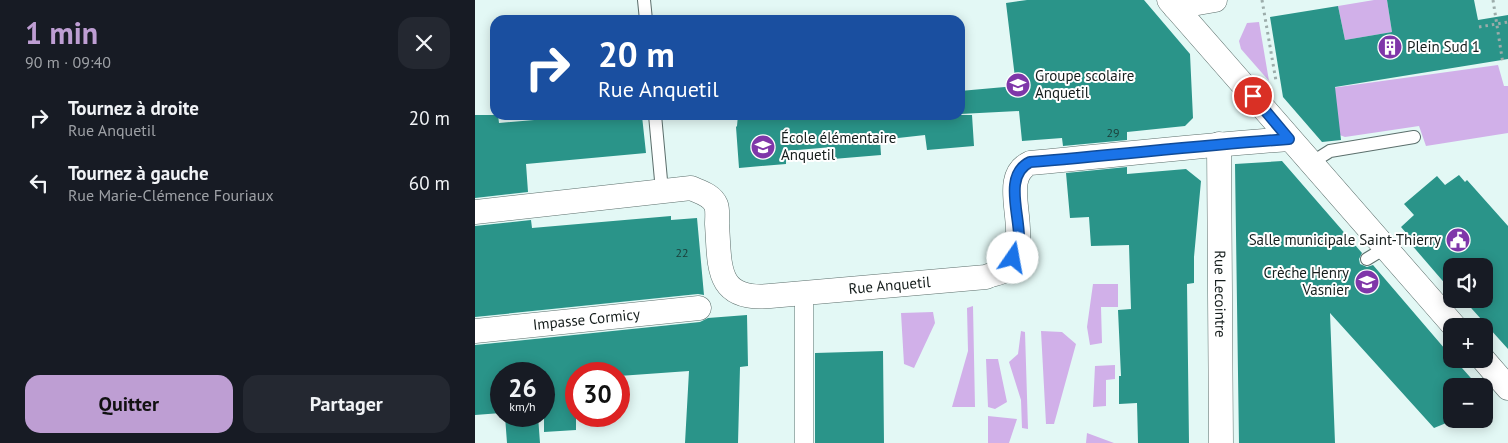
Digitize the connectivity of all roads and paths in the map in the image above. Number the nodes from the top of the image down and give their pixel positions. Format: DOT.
graph roads {
  1 [pos="644,0"];
  2 [pos="1215,0"];
  3 [pos="1262,0"];
  4 [pos="1493,0"];
  5 [pos="1172,3"];
  6 [pos="646,15"];
  7 [pos="1508,22"];
  8 [pos="1497,24"];
  9 [pos="1479,27"];
  10 [pos="1503,64"];
  11 [pos="1276,82"];
  12 [pos="655,120"];
  13 [pos="1414,137"];
  14 [pos="1289,139"];
  15 [pos="1219,144"];
  16 [pos="1311,163"];
  17 [pos="662,191"];
  18 [pos="475,212"];
  19 [pos="804,293"];
  20 [pos="699,308"];
  21 [pos="1445,318"];
  22 [pos="475,331"];
  23 [pos="1491,368"];
  24 [pos="1508,388"];
  25 [pos="805,443"];
  26 [pos="1221,443"];
  1 -- 6 [label="lane"];
  2 -- 5 [label="street"];
  3 -- 11 [label="path"];
  4 -- 8 [label="path"];
  5 -- 14 [label="street"];
  7 -- 8 [label="path"];
  8 -- 9 [label="path"];
  8 -- 10 [label="path"];
  12 -- 17 [label="lane"];
  13 -- 16 [label="lane"];
  14 -- 15 [label="street, Rue Anquetil"];
  14 -- 16 [label="street"];
  15 -- 19 [label="street, Rue Anquetil"];
  15 -- 26 [label="street, Rue Lecointre"];
  16 -- 21 [label="street"];
  17 -- 18 [label="street, Rue Anquetil"];
  17 -- 19 [label="street, Rue Anquetil"];
  19 -- 25 [label="street"];
  20 -- 22 [label="street, Impasse Cormicy"];
  23 -- 24 [label="street"];
}
